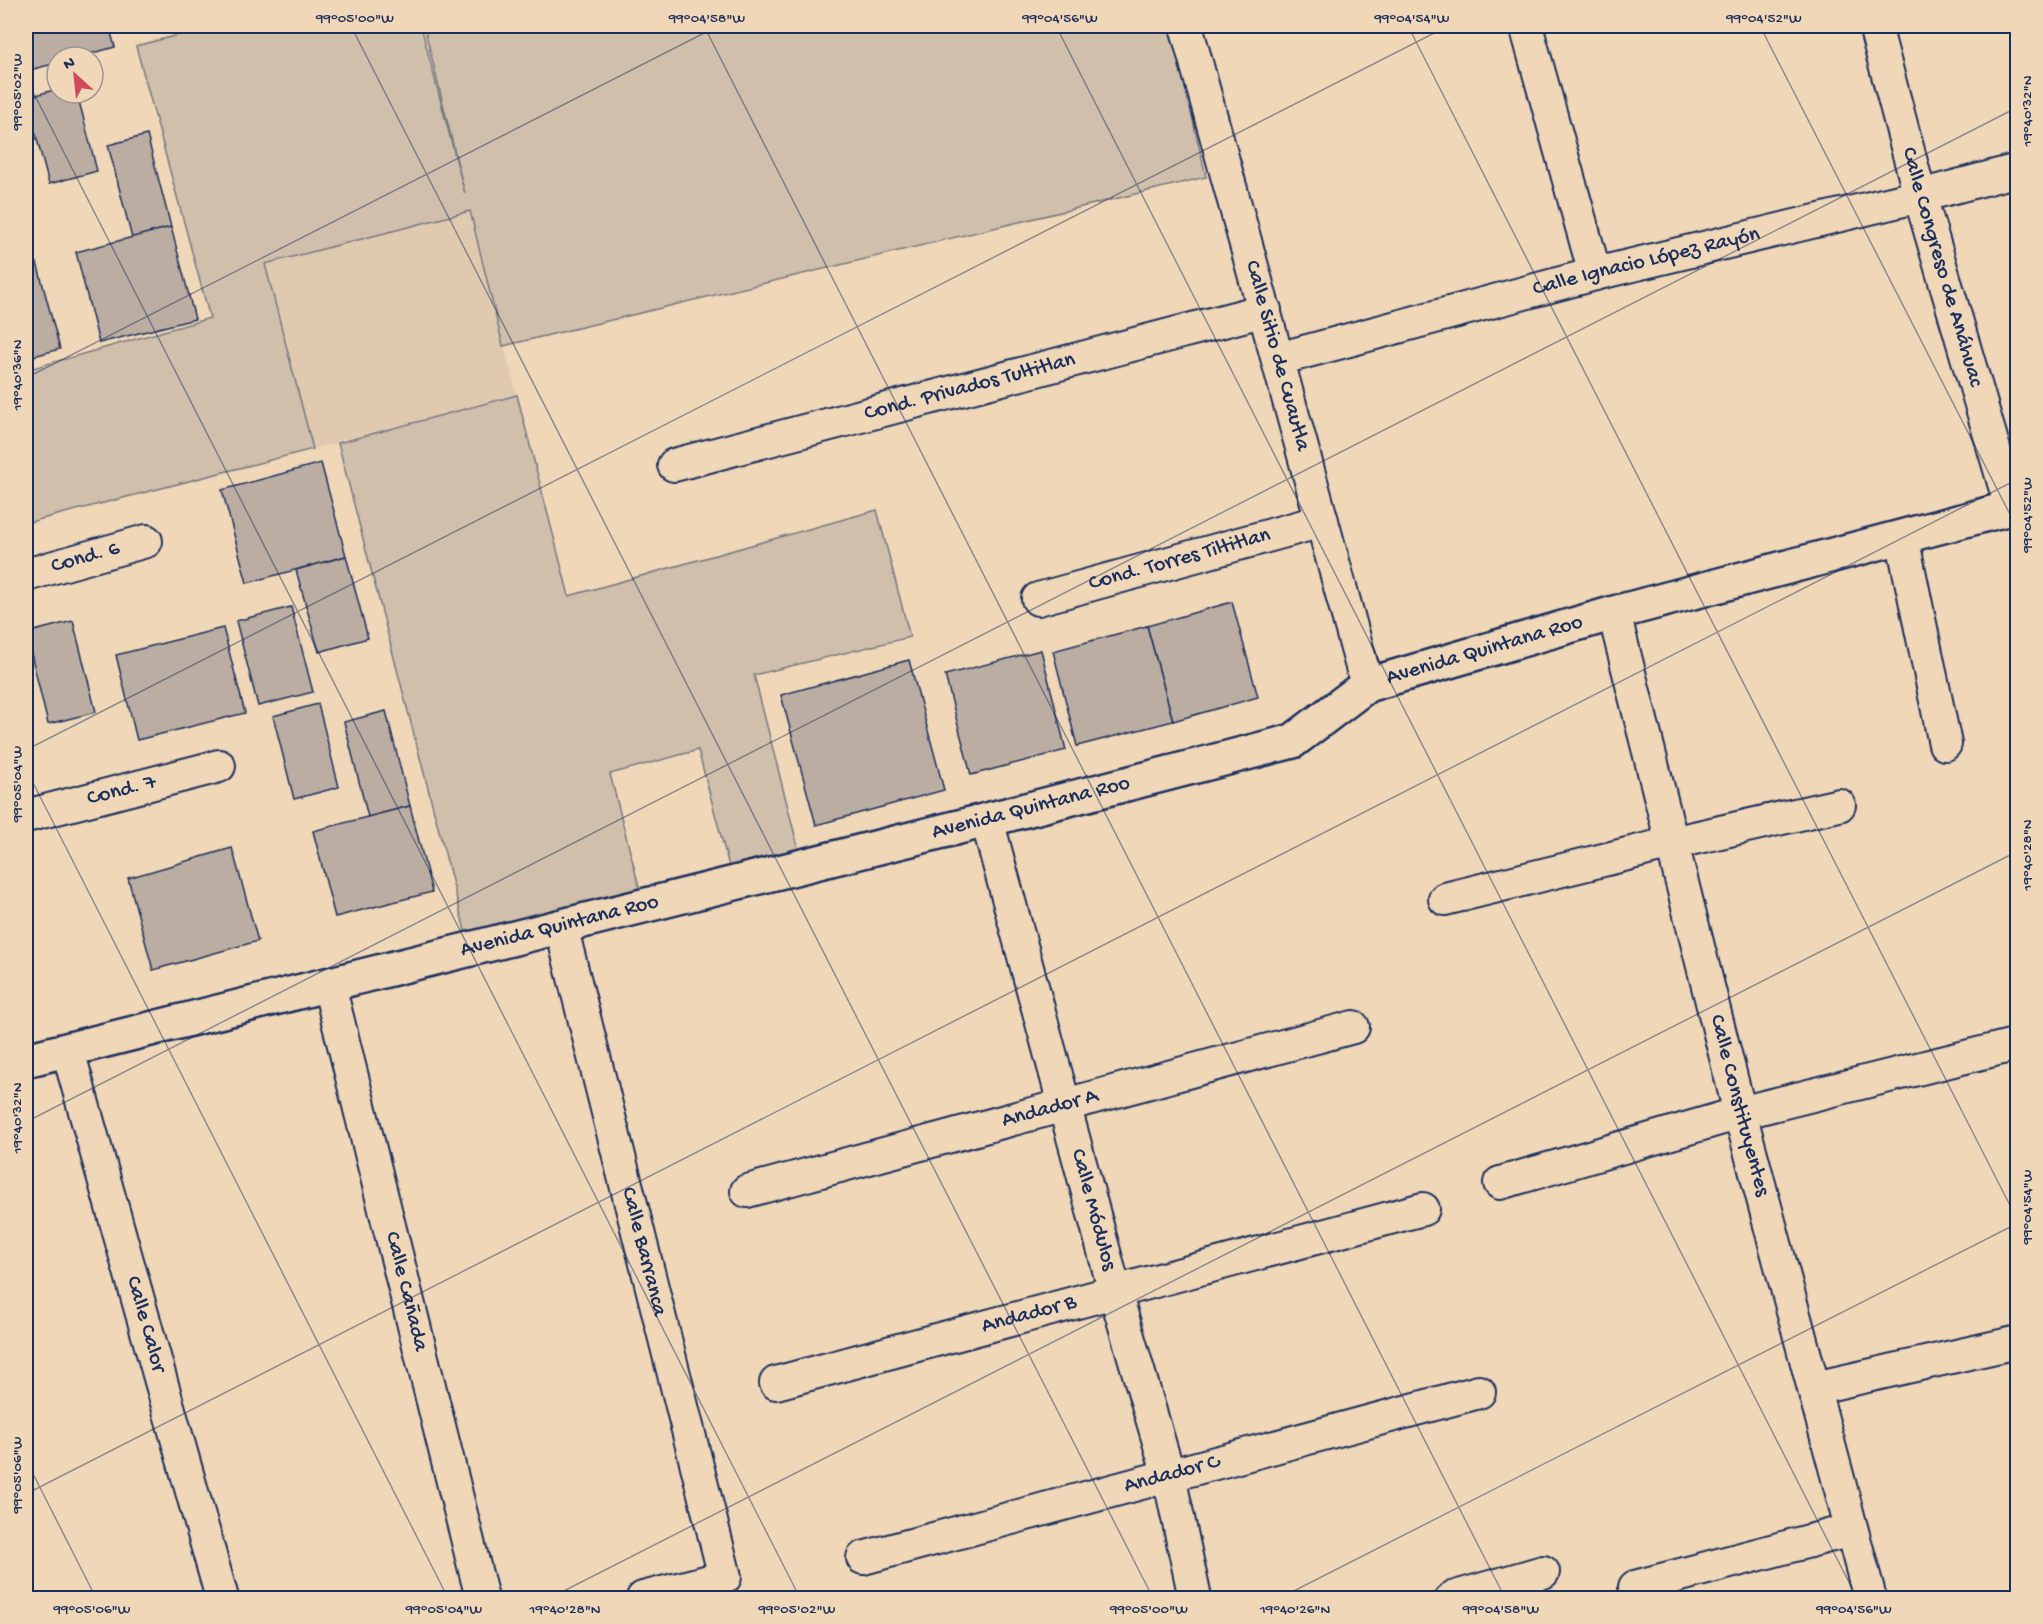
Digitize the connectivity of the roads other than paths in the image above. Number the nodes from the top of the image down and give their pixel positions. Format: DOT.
graph roads {
  1 [pos="1186,26"];
  2 [pos="1526,26"];
  3 [pos="1875,26"];
  4 [pos="2018,170"];
  5 [pos="1920,196"];
  6 [pos="1595,274"];
  7 [pos="1265,310"];
  8 [pos="1278,359"];
  9 [pos="674,465"];
  10 [pos="2014,507"];
  11 [pos="1322,522"];
  12 [pos="1902,537"];
  13 [pos="146,541"];
  14 [pos="26,575"];
  15 [pos="1038,599"];
  16 [pos="1614,613"];
  17 [pos="1367,685"];
  18 [pos="1945,744"];
  19 [pos="219,766"];
  20 [pos="1839,805"];
  21 [pos="26,816"];
  22 [pos="987,820"];
  23 [pos="1672,843"];
  24 [pos="1445,899"];
  25 [pos="561,926"];
  26 [pos="328,985"];
  27 [pos="1353,1027"];
  28 [pos="2018,1044"];
  29 [pos="68,1051"];
  30 [pos="26,1060"];
  31 [pos="1065,1105"];
  32 [pos="1740,1113"];
  33 [pos="1500,1183"];
  34 [pos="747,1191"];
  35 [pos="1423,1209"];
  36 [pos="1115,1292"];
  37 [pos="2018,1342"];
  38 [pos="776,1383"];
  39 [pos="1814,1388"];
  40 [pos="1479,1392"];
  41 [pos="1168,1476"];
  42 [pos="1851,1530"];
  43 [pos="863,1558"];
  44 [pos="1544,1572"];
  45 [pos="1635,1587"];
  46 [pos="222,1599"];
  47 [pos="482,1599"];
  48 [pos="643,1599"];
  49 [pos="1195,1599"];
  50 [pos="1452,1599"];
  51 [pos="1870,1599"];
  1 -- 7 [label="street, Calle Sitio de Cuautla"];
  2 -- 6 [label="street"];
  3 -- 5 [label="street, Calle Congreso de Anáhuac"];
  4 -- 5 [label="street, Calle Ignacio López Rayón"];
  5 -- 6 [label="street, Calle Ignacio López Rayón"];
  5 -- 10 [label="street, Calle Congreso de Anáhuac"];
  6 -- 8 [label="street, Calle Ignacio López Rayón"];
  7 -- 8 [label="street, Calle Sitio de Cuautla"];
  7 -- 9 [label="street, Cond. Privados Tultitlan"];
  8 -- 11 [label="street, Calle Sitio de Cuautla"];
  10 -- 12 [label="main road, Avenida Quintana Roo"];
  11 -- 15 [label="street, Cond. Torres Tiltitlan"];
  11 -- 17 [label="street, Calle Sitio de Cuautla"];
  12 -- 16 [label="main road, Avenida Quintana Roo"];
  12 -- 18 [label="street"];
  13 -- 14 [label="street, Cond. 6"];
  16 -- 17 [label="main road, Avenida Quintana Roo"];
  16 -- 23 [label="street, Calle Constituyentes"];
  17 -- 22 [label="main road, Avenida Quintana Roo"];
  19 -- 21 [label="street, Cond. 7"];
  20 -- 23 [label="street"];
  22 -- 25 [label="main road, Avenida Quintana Roo"];
  22 -- 31 [label="street, Calle Módulos"];
  23 -- 24 [label="street"];
  23 -- 32 [label="street, Calle Constituyentes"];
  25 -- 26 [label="main road, Avenida Quintana Roo"];
  25 -- 48 [label="street, Calle Barranca"];
  26 -- 29 [label="main road, Avenida Quintana Roo"];
  26 -- 47 [label="street, Calle Cañada"];
  27 -- 31 [label="street, Andador A"];
  28 -- 32 [label="street"];
  29 -- 30 [label="main road, Avenida Quintana Roo"];
  29 -- 46 [label="street, Calle Calor"];
  31 -- 34 [label="street, Andador A"];
  31 -- 36 [label="street, Calle Módulos"];
  32 -- 33 [label="street"];
  32 -- 39 [label="street, Calle Constituyentes"];
  35 -- 36 [label="street, Andador B"];
  36 -- 38 [label="street, Andador B"];
  36 -- 41 [label="street, Calle Módulos"];
  37 -- 39 [label="street"];
  39 -- 42 [label="street, Calle Constituyentes"];
  40 -- 41 [label="street, Andador C"];
  41 -- 43 [label="street, Andador C"];
  41 -- 49 [label="street, Calle Módulos"];
  42 -- 45 [label="street"];
  42 -- 51 [label="street, Calle Constituyentes"];
  44 -- 50 [label="street"];
}
